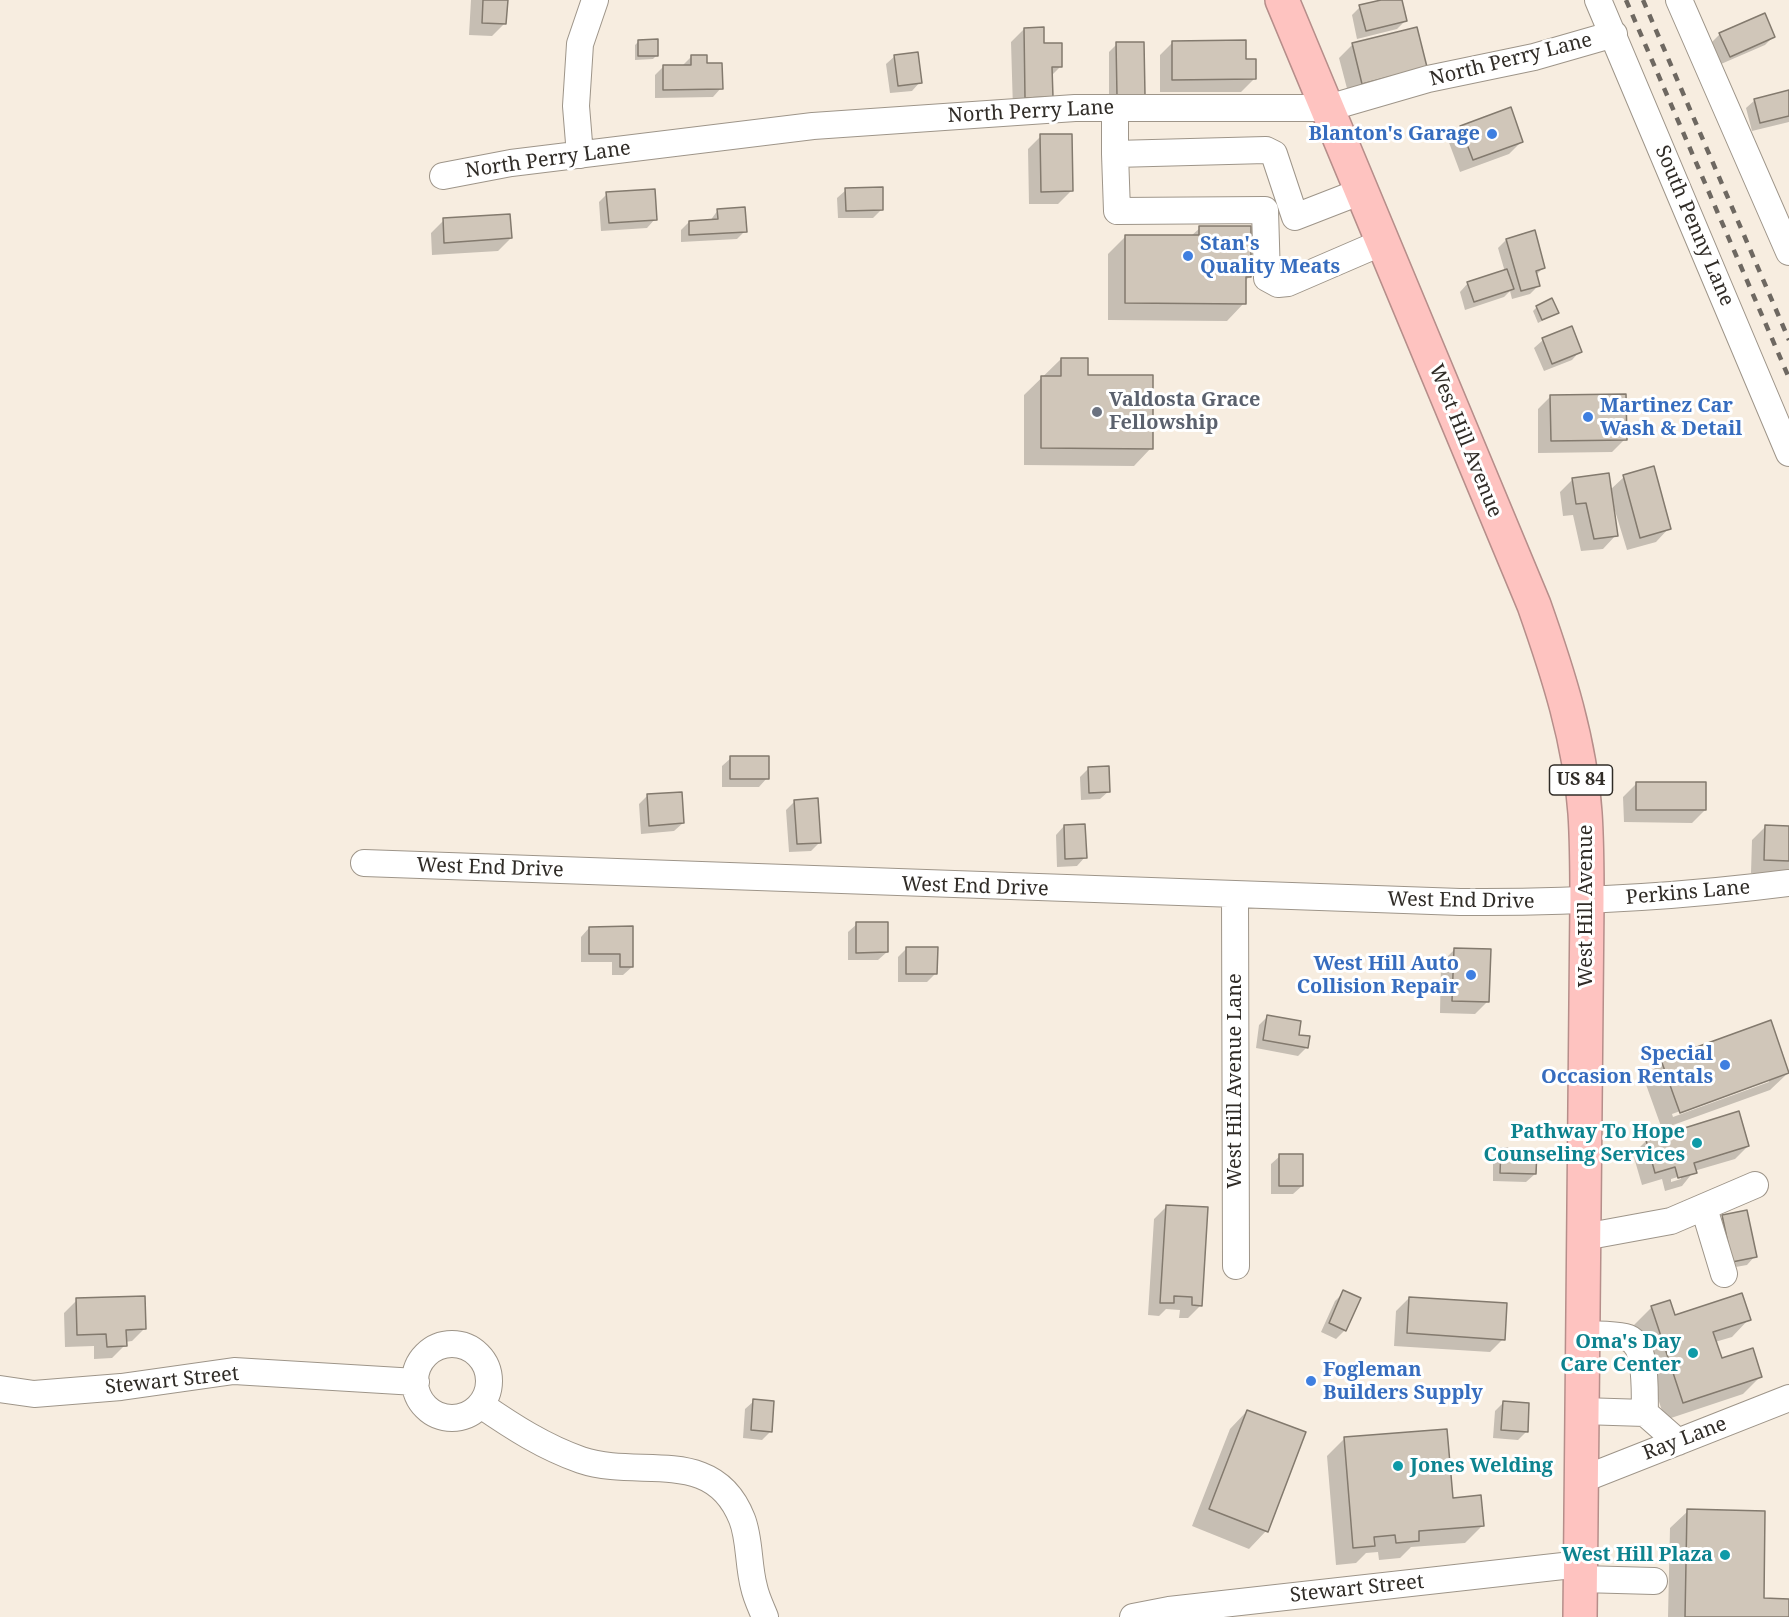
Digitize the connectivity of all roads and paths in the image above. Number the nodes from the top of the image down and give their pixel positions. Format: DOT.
graph roads {
  1 [pos="595,0"];
  2 [pos="1282,0"];
  3 [pos="1598,0"];
  4 [pos="1679,0"];
  5 [pos="1614,34"];
  6 [pos="1115,108"];
  7 [pos="1328,108"];
  8 [pos="1115,154"];
  9 [pos="580,155"];
  10 [pos="443,176"];
  11 [pos="1362,191"];
  12 [pos="1265,210"];
  13 [pos="1295,217"];
  14 [pos="1383,242"];
  15 [pos="1789,252"];
  16 [pos="1789,453"];
  17 [pos="364,863"];
  18 [pos="1789,883"];
  19 [pos="1235,896"];
  20 [pos="1587,901"];
  21 [pos="1755,1185"];
  22 [pos="1704,1208"];
  23 [pos="1584,1237"];
  24 [pos="1236,1266"];
  25 [pos="1724,1274"];
  26 [pos="1583,1334"];
  27 [pos="416,1382"];
  28 [pos="0,1389"];
  29 [pos="1789,1398"];
  30 [pos="481,1405"];
  31 [pos="1582,1411"];
  32 [pos="1645,1413"];
  33 [pos="1678,1442"];
  34 [pos="1581,1480"];
  35 [pos="1581,1571"];
  36 [pos="1654,1581"];
  37 [pos="765,1617"];
  38 [pos="1133,1617"];
  39 [pos="1580,1617"];
  1 -- 9 [label="street"];
  2 -- 7 [label="highway, West Hill Avenue / US 84"];
  3 -- 5 [label="street, South Penny Lane"];
  4 -- 15 [label="street"];
  5 -- 7 [label="street, North Perry Lane"];
  5 -- 16 [label="street, South Penny Lane"];
  6 -- 7 [label="street, North Perry Lane"];
  6 -- 8 [label="street"];
  6 -- 9 [label="street, North Perry Lane"];
  7 -- 11 [label="highway, West Hill Avenue / US 84"];
  8 -- 12 [label="street"];
  8 -- 13 [label="street"];
  9 -- 10 [label="street, North Perry Lane"];
  11 -- 13 [label="street"];
  11 -- 14 [label="highway, West Hill Avenue / US 84"];
  12 -- 13 [label="street"];
  12 -- 14 [label="street"];
  14 -- 20 [label="highway, West Hill Avenue / US 84"];
  17 -- 19 [label="street, West End Drive"];
  18 -- 20 [label="street, Perkins Lane"];
  19 -- 20 [label="street, West End Drive"];
  19 -- 24 [label="street, West Hill Avenue Lane"];
  20 -- 23 [label="highway, West Hill Avenue / US 84"];
  21 -- 22 [label="street"];
  22 -- 23 [label="street"];
  22 -- 25 [label="street"];
  23 -- 26 [label="highway, West Hill Avenue / US 84"];
  26 -- 31 [label="highway, West Hill Avenue / US 84"];
  26 -- 32 [label="street"];
  27 -- 28 [label="street, Stewart Street"];
  27 -- 30 [label="street"];
  27 -- 30 [label="street"];
  29 -- 33 [label="street, Ray Lane"];
  30 -- 37 [label="street"];
  31 -- 32 [label="street"];
  31 -- 34 [label="highway, West Hill Avenue / US 84"];
  32 -- 33 [label="street"];
  33 -- 34 [label="street, Ray Lane"];
  34 -- 35 [label="highway, West Hill Avenue / US 84"];
  35 -- 36 [label="street, Stewart Street"];
  35 -- 38 [label="street, Stewart Street"];
  35 -- 39 [label="highway, West Hill Avenue / US 84"];
}
